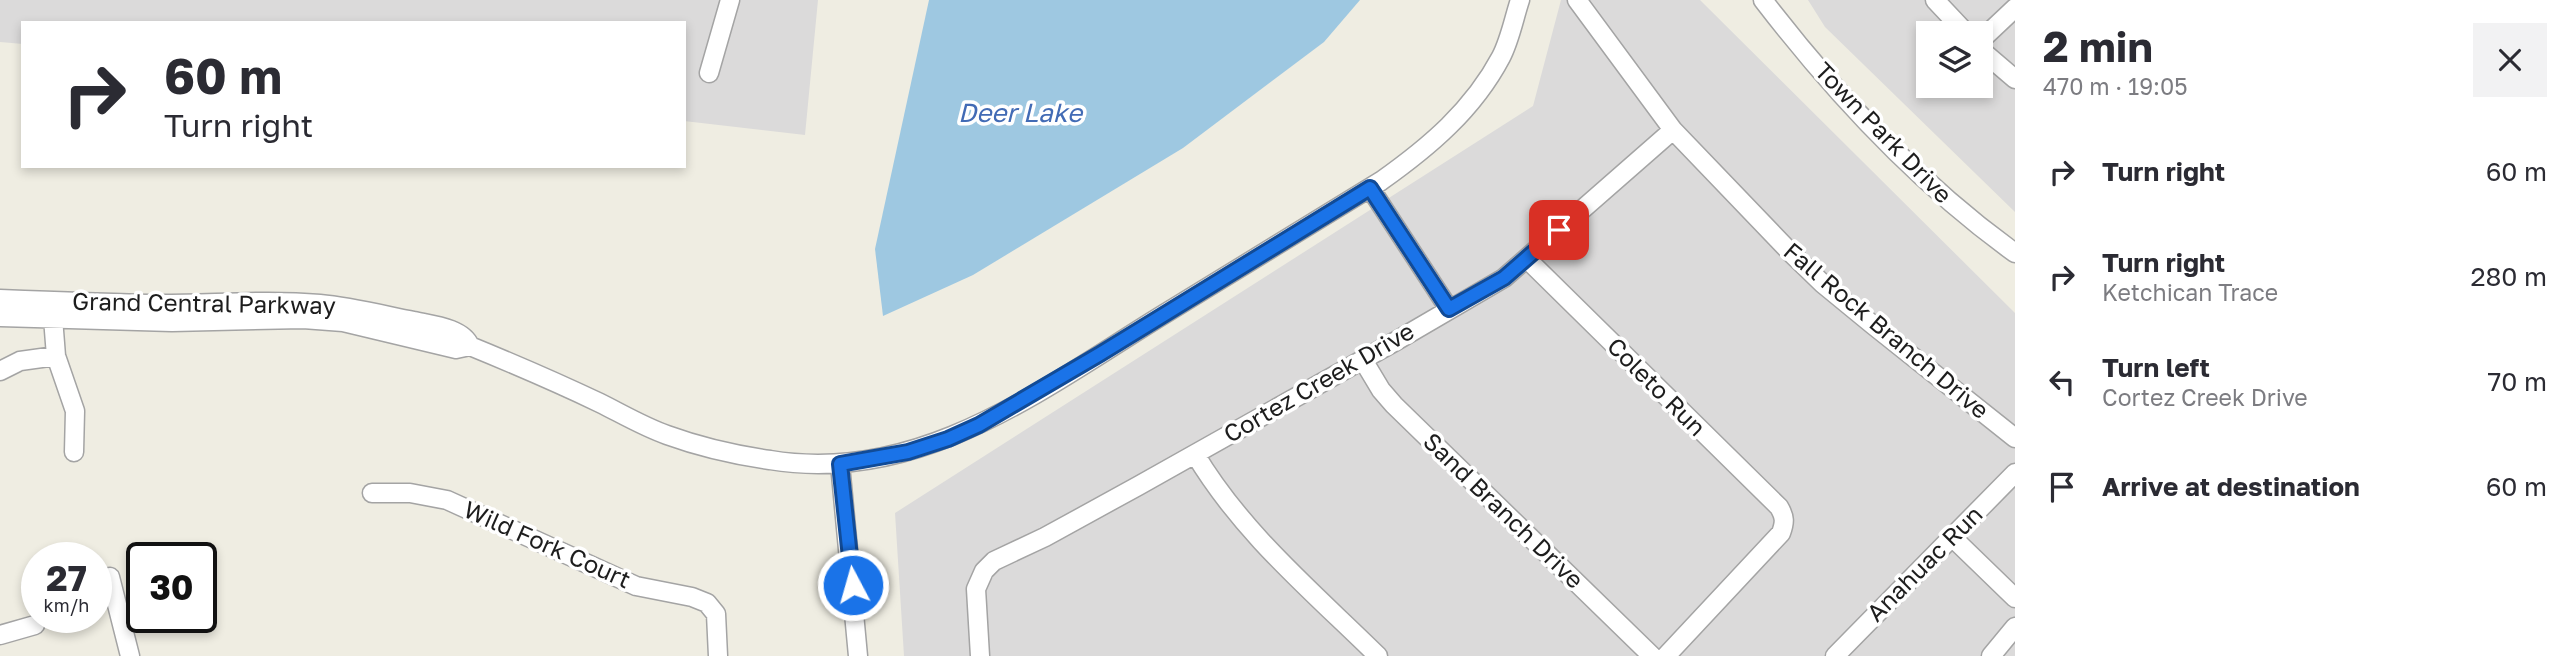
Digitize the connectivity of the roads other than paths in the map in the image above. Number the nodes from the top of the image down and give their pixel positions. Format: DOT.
graph roads {
  1 [pos="730,0"];
  2 [pos="1520,0"];
  3 [pos="1577,0"];
  4 [pos="1763,0"];
  5 [pos="1935,0"];
  6 [pos="2015,8"];
  7 [pos="1955,21"];
  8 [pos="1993,29"];
  9 [pos="1993,60"];
  10 [pos="709,73"];
  11 [pos="2015,79"];
  12 [pos="1673,130"];
  13 [pos="1370,188"];
  14 [pos="2015,253"];
  15 [pos="1527,259"];
  16 [pos="0,299"];
  17 [pos="1449,309"];
  18 [pos="104,311"];
  19 [pos="0,317"];
  20 [pos="54,318"];
  21 [pos="56,356"];
  22 [pos="1363,360"];
  23 [pos="0,371"];
  24 [pos="2015,438"];
  25 [pos="74,452"];
  26 [pos="1195,454"];
  27 [pos="840,464"];
  28 [pos="2015,473"];
  29 [pos="372,493"];
  30 [pos="1952,537"];
  31 [pos="112,585"];
  32 [pos="2015,598"];
  33 [pos="2015,627"];
  34 [pos="21,629"];
  35 [pos="0,635"];
  36 [pos="130,656"];
  37 [pos="718,656"];
  38 [pos="858,656"];
  39 [pos="980,656"];
  40 [pos="1378,656"];
  41 [pos="1652,656"];
  42 [pos="1666,656"];
  43 [pos="1835,656"];
  44 [pos="1991,656"];
  1 -- 10 [label="street"];
  2 -- 13 [label="street"];
  3 -- 12 [label="street, Fall Rock Branch Drive"];
  4 -- 14 [label="street, Town Park Drive"];
  5 -- 7 [label="street"];
  6 -- 8 [label="street"];
  9 -- 11 [label="street"];
  12 -- 15 [label="street, Cortez Creek Drive"];
  12 -- 24 [label="street, Fall Rock Branch Drive"];
  13 -- 17 [label="street"];
  13 -- 27 [label="street"];
  15 -- 17 [label="street, Cortez Creek Drive"];
  15 -- 42 [label="street, Coleto Run"];
  16 -- 18 [label="street, Grand Central Parkway"];
  17 -- 22 [label="street, Cortez Creek Drive"];
  18 -- 20 [label="street, Grand Central Parkway"];
  18 -- 27 [label="street, Grand Central Parkway"];
  19 -- 20 [label="street, Grand Central Parkway"];
  20 -- 21 [label="street"];
  21 -- 23 [label="street"];
  21 -- 25 [label="street"];
  22 -- 26 [label="street, Cortez Creek Drive"];
  22 -- 41 [label="street, Sand Branch Drive"];
  26 -- 39 [label="street, Cortez Creek Drive"];
  26 -- 40 [label="street"];
  27 -- 38 [label="street"];
  28 -- 30 [label="street, Anahuac Run"];
  29 -- 37 [label="street, Wild Fork Court"];
  30 -- 32 [label="street"];
  30 -- 43 [label="street, Anahuac Run"];
  31 -- 36 [label="street"];
  33 -- 44 [label="street"];
  34 -- 35 [label="street"];
}
